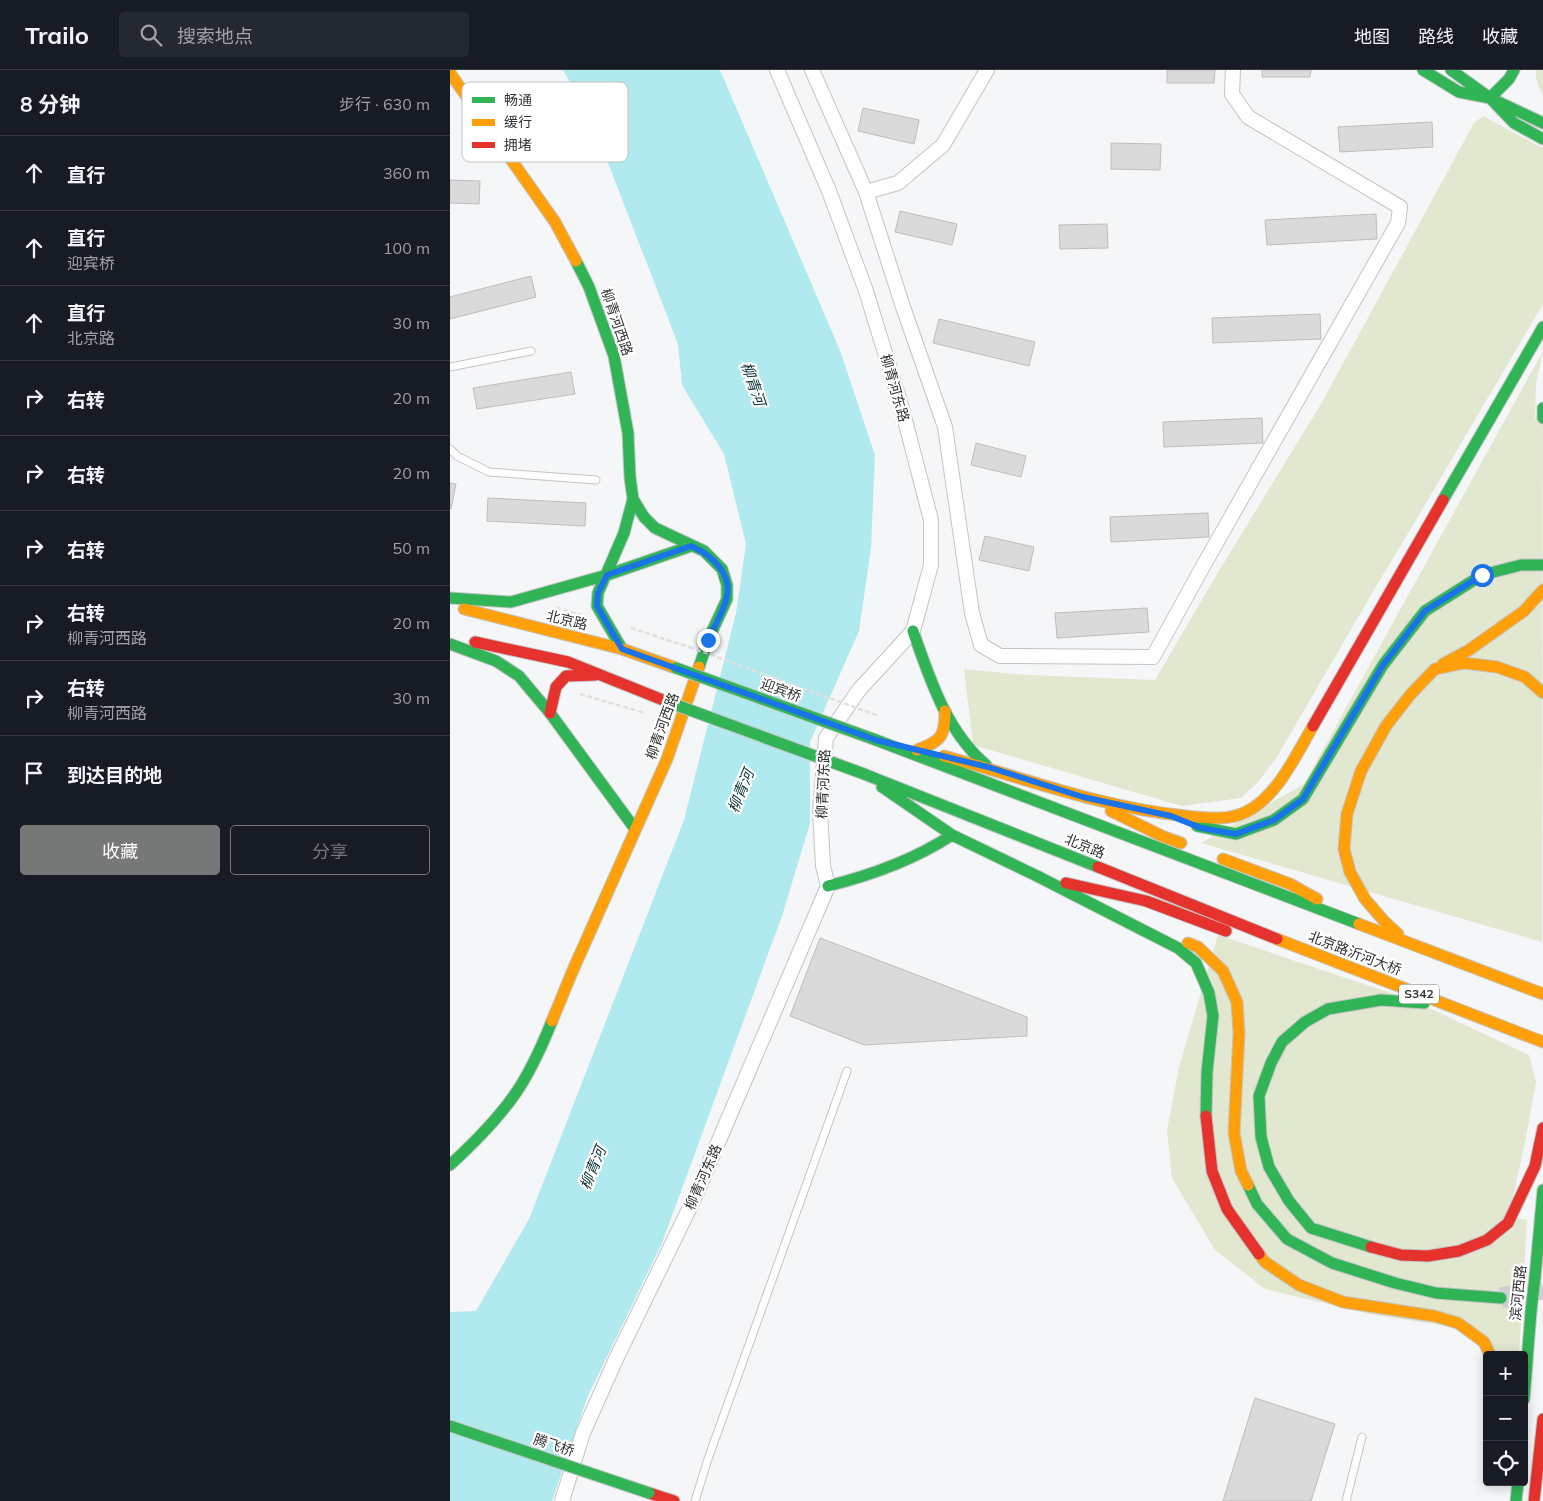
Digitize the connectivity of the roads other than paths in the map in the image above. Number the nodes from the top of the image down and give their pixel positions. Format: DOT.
graph roads {
  1 [pos="777,70"];
  2 [pos="812,70"];
  3 [pos="987,70"];
  4 [pos="1233,70"];
  5 [pos="1423,70"];
  6 [pos="1452,70"];
  7 [pos="1503,70"];
  8 [pos="1514,70"];
  9 [pos="450,72"];
  10 [pos="462,89"];
  11 [pos="1490,98"];
  12 [pos="1543,124"];
  13 [pos="1543,139"];
  14 [pos="513,162"];
  15 [pos="866,192"];
  16 [pos="1543,327"];
  17 [pos="531,351"];
  18 [pos="450,367"];
  19 [pos="1543,408"];
  20 [pos="1543,418"];
  21 [pos="450,449"];
  22 [pos="596,480"];
  23 [pos="633,499"];
  24 [pos="691,546"];
  25 [pos="1543,565"];
  26 [pos="607,575"];
  27 [pos="1543,590"];
  28 [pos="450,598"];
  29 [pos="450,606"];
  30 [pos="913,631"];
  31 [pos="450,636"];
  32 [pos="450,644"];
  33 [pos="622,649"];
  34 [pos="676,668"];
  35 [pos="1435,669"];
  36 [pos="602,675"];
  37 [pos="1543,693"];
  38 [pos="945,711"];
  39 [pos="550,713"];
  40 [pos="876,740"];
  41 [pos="917,750"];
  42 [pos="988,767"];
  43 [pos="864,774"];
  44 [pos="1083,797"];
  45 [pos="916,812"];
  46 [pos="1171,816"];
  47 [pos="635,829"];
  48 [pos="952,835"];
  49 [pos="1191,847"];
  50 [pos="925,850"];
  51 [pos="1209,854"];
  52 [pos="1037,876"];
  53 [pos="828,886"];
  54 [pos="1106,912"];
  55 [pos="1361,924"];
  56 [pos="1405,941"];
  57 [pos="1296,946"];
  58 [pos="1350,967"];
  59 [pos="1543,994"];
  60 [pos="1446,1004"];
  61 [pos="1543,1042"];
  62 [pos="847,1070"];
  63 [pos="1543,1128"];
  64 [pos="450,1165"];
  65 [pos="1543,1190"];
  66 [pos="1501,1298"];
  67 [pos="1488,1351"];
  68 [pos="1524,1396"];
  69 [pos="1543,1419"];
  70 [pos="450,1426"];
  71 [pos="450,1436"];
  72 [pos="1362,1437"];
  73 [pos="1518,1486"];
  74 [pos="647,1497"];
  75 [pos="562,1501"];
  76 [pos="674,1501"];
  77 [pos="695,1501"];
  78 [pos="1346,1501"];
  79 [pos="1516,1501"];
  80 [pos="1534,1501"];
  1 -- 30 [label="street, 柳青河东路"];
  2 -- 15 [label="street"];
  3 -- 15 [label="street"];
  4 -- 15 [label="street"];
  5 -- 11 [label="main road"];
  6 -- 11 [label="main road"];
  7 -- 11 [label="main road"];
  8 -- 11 [label="main road"];
  9 -- 10 [label="main road, 柳青河西路"];
  11 -- 12 [label="main road"];
  11 -- 13 [label="main road"];
  14 -- 23 [label="main road, 柳青河西路"];
  16 -- 46 [label="main road"];
  17 -- 18 [label="lane"];
  19 -- 20 [label="main road"];
  21 -- 22 [label="lane"];
  23 -- 24 [label="main road, 柳青河西路"];
  23 -- 26 [label="main road"];
  24 -- 26 [label="main road"];
  24 -- 47 [label="main road, 柳青河西路"];
  25 -- 46 [label="main road"];
  26 -- 28 [label="main road"];
  26 -- 33 [label="main road"];
  27 -- 35 [label="main road"];
  29 -- 33 [label="main road, 北京路"];
  30 -- 38 [label="main road"];
  30 -- 53 [label="street, 柳青河东路"];
  31 -- 36 [label="main road"];
  32 -- 39 [label="main road"];
  33 -- 34 [label="main road, 北京路"];
  34 -- 40 [label="main road, 迎宾桥, bridge"];
  35 -- 37 [label="main road"];
  35 -- 56 [label="main road"];
  36 -- 39 [label="main road"];
  36 -- 43 [label="main road, bridge"];
  38 -- 41 [label="main road"];
  38 -- 42 [label="main road"];
  39 -- 47 [label="main road"];
  40 -- 41 [label="main road"];
  40 -- 55 [label="main road, 北京路"];
  41 -- 42 [label="main road"];
  42 -- 44 [label="main road"];
  43 -- 45 [label="main road"];
  43 -- 57 [label="main road, 北京路"];
  44 -- 46 [label="main road"];
  44 -- 49 [label="main road"];
  45 -- 48 [label="main road"];
  45 -- 50 [label="main road"];
  47 -- 64 [label="main road, 柳青河西路"];
  48 -- 50 [label="main road"];
  48 -- 52 [label="main road"];
  50 -- 53 [label="main road"];
  51 -- 55 [label="main road"];
  52 -- 54 [label="main road"];
  52 -- 58 [label="main road"];
  53 -- 75 [label="street, 柳青河东路"];
  54 -- 66 [label="main road"];
  54 -- 67 [label="main road"];
  55 -- 56 [label="main road"];
  56 -- 59 [label="main road"];
  57 -- 58 [label="main road, 北京路沂河大桥 / S342"];
  58 -- 60 [label="main road, 北京路沂河大桥 / S342"];
  60 -- 61 [label="main road, 北京路沂河大桥 / S342"];
  60 -- 63 [label="main road"];
  62 -- 77 [label="lane"];
  65 -- 68 [label="main road, 滨河西路, bridge"];
  69 -- 80 [label="main road"];
  70 -- 74 [label="main road, 腾飞桥, bridge"];
  71 -- 74 [label="main road, 腾飞桥"];
  72 -- 78 [label="lane"];
  73 -- 79 [label="main road"];
  74 -- 76 [label="main road"];
}
